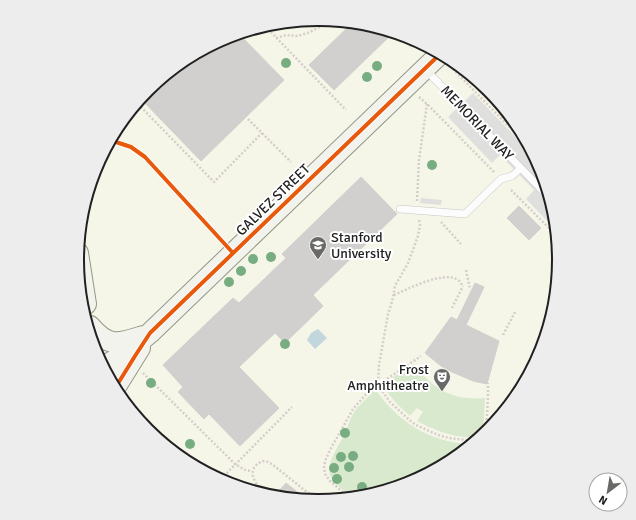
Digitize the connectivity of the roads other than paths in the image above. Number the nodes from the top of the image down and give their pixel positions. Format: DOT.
graph roads {
  1 [pos="438,64"];
  2 [pos="521,168"];
  3 [pos="541,189"];
  4 [pos="400,208"];
  5 [pos="95,332"];
  6 [pos="150,333"];
  7 [pos="108,364"];
  8 [pos="118,383"];
  1 -- 2 [label="lane, MEMORIAL WAY"];
  1 -- 6 [label="street, GALVEZ STREET"];
  2 -- 3 [label="lane, MEMORIAL WAY"];
  2 -- 4 [label="lane"];
  5 -- 6 [label="street"];
  6 -- 7 [label="street, GALVEZ STREET"];
  6 -- 8 [label="street, GALVEZ STREET"];
}
